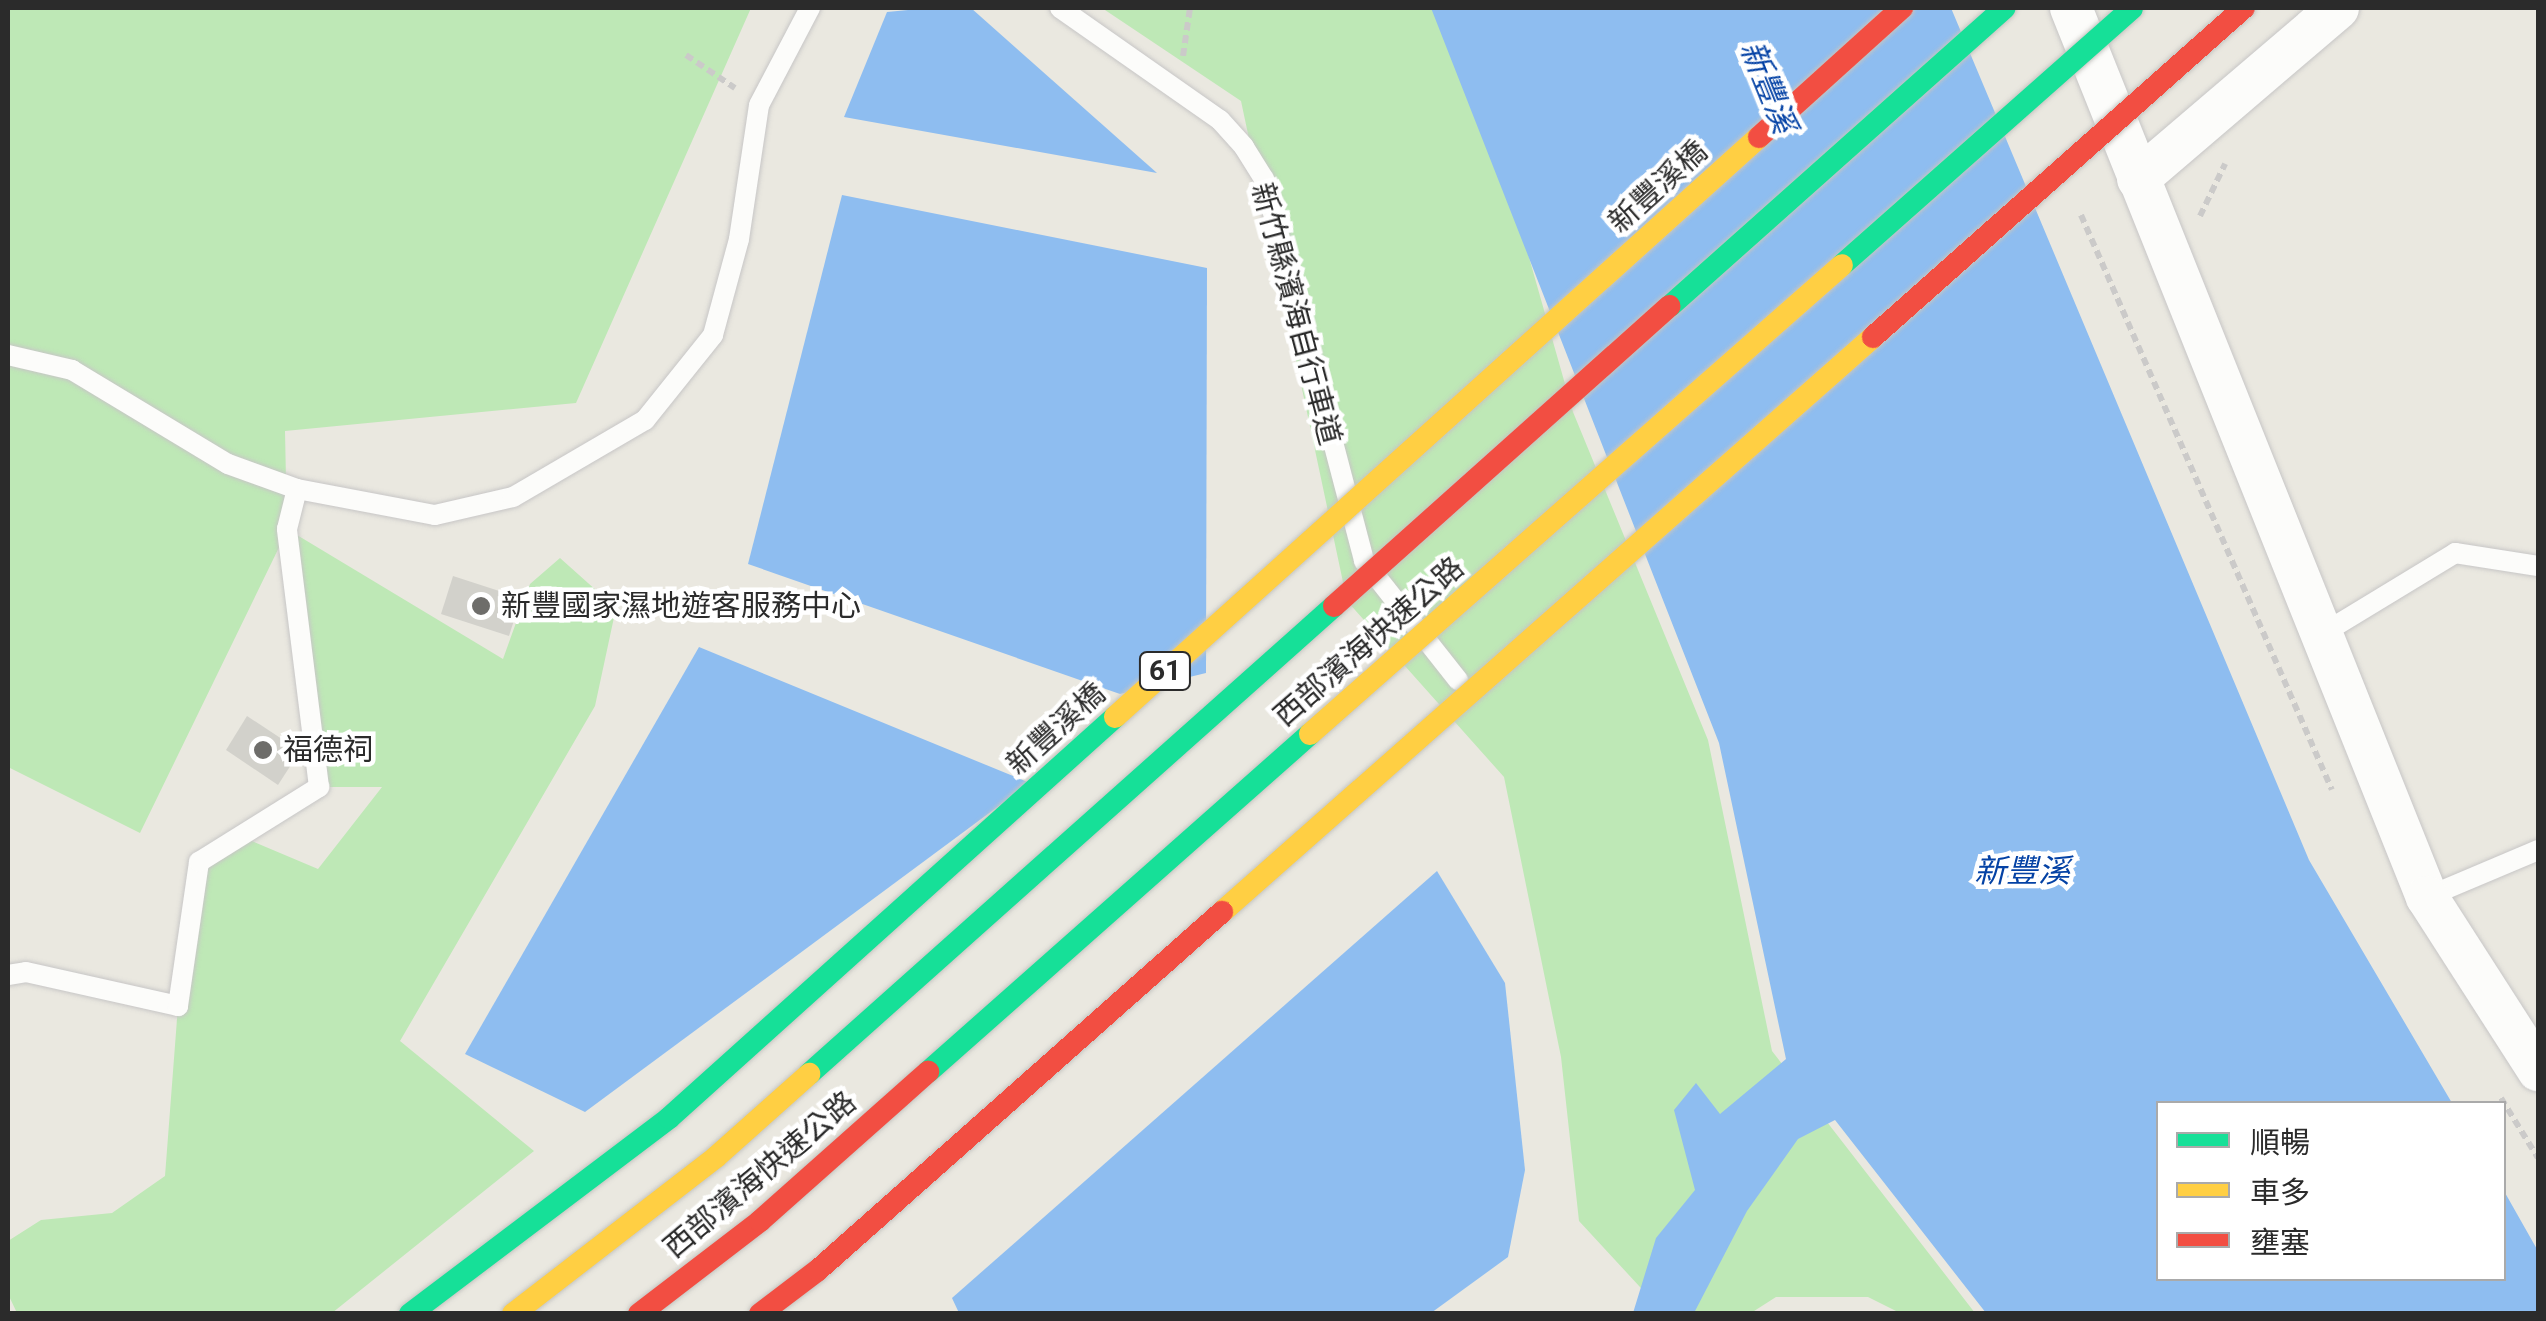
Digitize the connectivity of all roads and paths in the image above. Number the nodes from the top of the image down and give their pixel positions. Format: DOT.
graph roads {
  1 [pos="810,8"];
  2 [pos="1060,8"];
  3 [pos="1902,8"];
  4 [pos="2005,8"];
  5 [pos="2071,8"];
  6 [pos="2132,8"];
  7 [pos="2244,8"];
  8 [pos="2338,8"];
  9 [pos="686,55"];
  10 [pos="759,104"];
  11 [pos="2138,179"];
  12 [pos="2076,204"];
  13 [pos="8,355"];
  14 [pos="298,488"];
  15 [pos="2538,566"];
  16 [pos="2322,634"];
  17 [pos="1458,680"];
  18 [pos="2337,802"];
  19 [pos="2538,850"];
  20 [pos="2427,898"];
  21 [pos="8,975"];
  22 [pos="2538,1070"];
  23 [pos="2492,1084"];
  24 [pos="2503,1101"];
  25 [pos="2506,1107"];
  26 [pos="2538,1158"];
  27 [pos="410,1314"];
  28 [pos="512,1314"];
  29 [pos="639,1314"];
  30 [pos="760,1314"];
  1 -- 10 [label="lane"];
  2 -- 17 [label="lane, 新竹縣濱海自行車道"];
  3 -- 27 [label="main road, 新豐溪橋 / 61, bridge"];
  4 -- 28 [label="main road, 西部濱海快速公路 / 61, bridge"];
  5 -- 11 [label="street"];
  6 -- 29 [label="main road, 西部濱海快速公路, bridge"];
  7 -- 30 [label="main road, bridge"];
  8 -- 11 [label="street"];
  9 -- 10 [label="path"];
  10 -- 14 [label="lane"];
  11 -- 16 [label="street"];
  12 -- 18 [label="path"];
  13 -- 14 [label="lane"];
  14 -- 21 [label="lane"];
  15 -- 16 [label="lane"];
  16 -- 20 [label="street"];
  19 -- 20 [label="lane"];
  20 -- 22 [label="street"];
  23 -- 24 [label="path"];
  25 -- 26 [label="path"];
}
